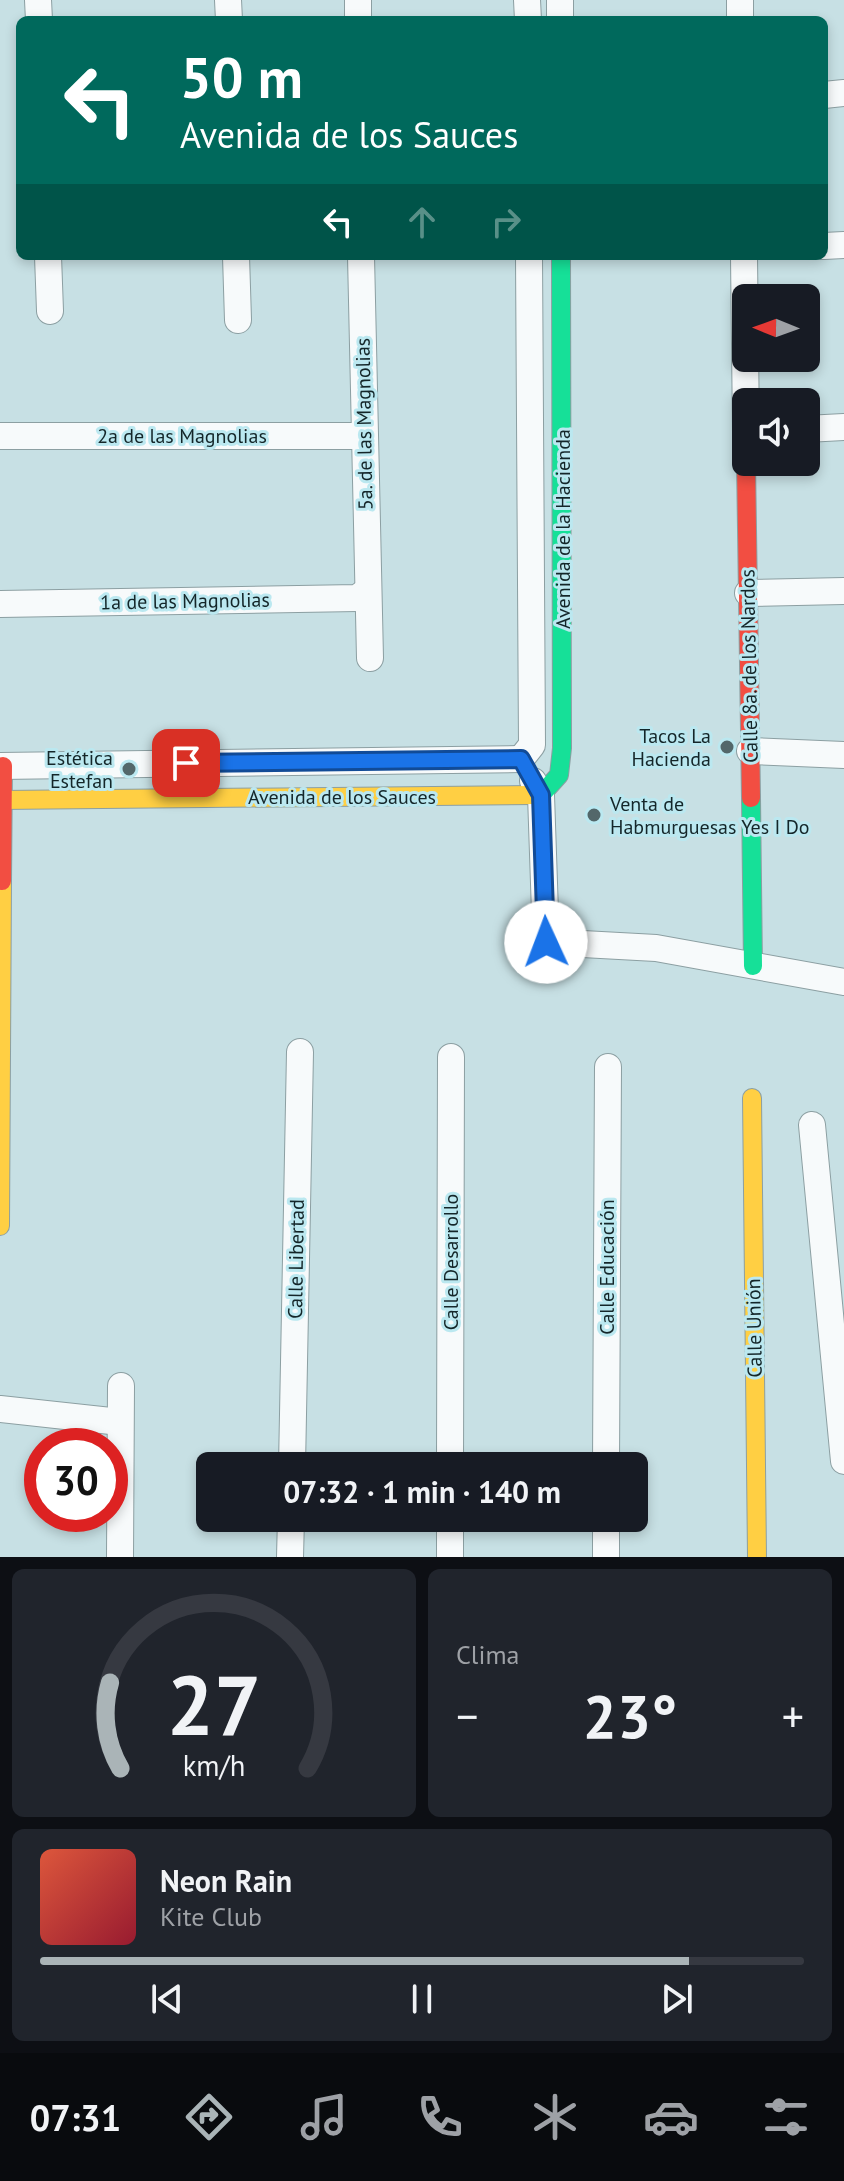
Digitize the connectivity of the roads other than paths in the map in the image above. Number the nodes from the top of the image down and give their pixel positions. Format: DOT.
graph roads {
  1 [pos="48,260"];
  2 [pos="236,260"];
  3 [pos="361,260"];
  4 [pos="529,260"];
  5 [pos="561,260"];
  6 [pos="744,260"];
  7 [pos="50,311"];
  8 [pos="238,320"];
  9 [pos="746,388"];
  10 [pos="844,427"];
  11 [pos="820,428"];
  12 [pos="0,436"];
  13 [pos="364,436"];
  14 [pos="746,476"];
  15 [pos="367,591"];
  16 [pos="844,591"];
  17 [pos="748,593"];
  18 [pos="0,604"];
  19 [pos="370,658"];
  20 [pos="750,751"];
  21 [pos="844,755"];
  22 [pos="521,759"];
  23 [pos="1,766"];
  24 [pos="541,795"];
  25 [pos="1,800"];
  26 [pos="753,966"];
  27 [pos="844,982"];
  28 [pos="300,1052"];
  29 [pos="451,1057"];
  30 [pos="608,1067"];
  31 [pos="752,1098"];
  32 [pos="812,1125"];
  33 [pos="0,1226"];
  34 [pos="121,1386"];
  35 [pos="0,1409"];
  36 [pos="120,1422"];
  37 [pos="292,1452"];
  38 [pos="450,1452"];
  39 [pos="606,1452"];
  40 [pos="844,1461"];
  41 [pos="291,1532"];
  42 [pos="450,1532"];
  43 [pos="606,1532"];
  44 [pos="120,1557"];
  45 [pos="290,1557"];
  46 [pos="450,1557"];
  47 [pos="606,1557"];
  48 [pos="757,1557"];
  1 -- 7 [label="street"];
  2 -- 8 [label="street"];
  3 -- 13 [label="street, 5a. de las Magnolias"];
  4 -- 22 [label="street, Avenida de la Hacienda"];
  5 -- 24 [label="street, Avenida de la Hacienda"];
  6 -- 9 [label="street"];
  10 -- 11 [label="street"];
  12 -- 13 [label="street, 2a de las Magnolias"];
  13 -- 15 [label="street, 5a. de las Magnolias"];
  14 -- 17 [label="street, Calle 8a. de los Nardos"];
  15 -- 18 [label="street, 1a de las Magnolias"];
  15 -- 19 [label="street, 5a. de las Magnolias"];
  16 -- 17 [label="street"];
  17 -- 20 [label="street, Calle 8a. de los Nardos"];
  20 -- 21 [label="street"];
  20 -- 26 [label="street, Calle 8a. de los Nardos"];
  22 -- 23 [label="street, Avenida de los Sauces"];
  22 -- 24 [label="street"];
  23 -- 25 [label="street"];
  24 -- 25 [label="street, Avenida de los Sauces"];
  24 -- 26 [label="street"];
  25 -- 33 [label="street"];
  26 -- 27 [label="street"];
  28 -- 37 [label="street, Calle Libertad"];
  29 -- 38 [label="street, Calle Desarrollo"];
  30 -- 39 [label="street, Calle Educación"];
  31 -- 48 [label="street, Calle Unión"];
  32 -- 40 [label="street"];
  34 -- 36 [label="street"];
  35 -- 36 [label="street"];
  36 -- 44 [label="street"];
  41 -- 45 [label="street"];
  42 -- 46 [label="street"];
  43 -- 47 [label="street"];
}
